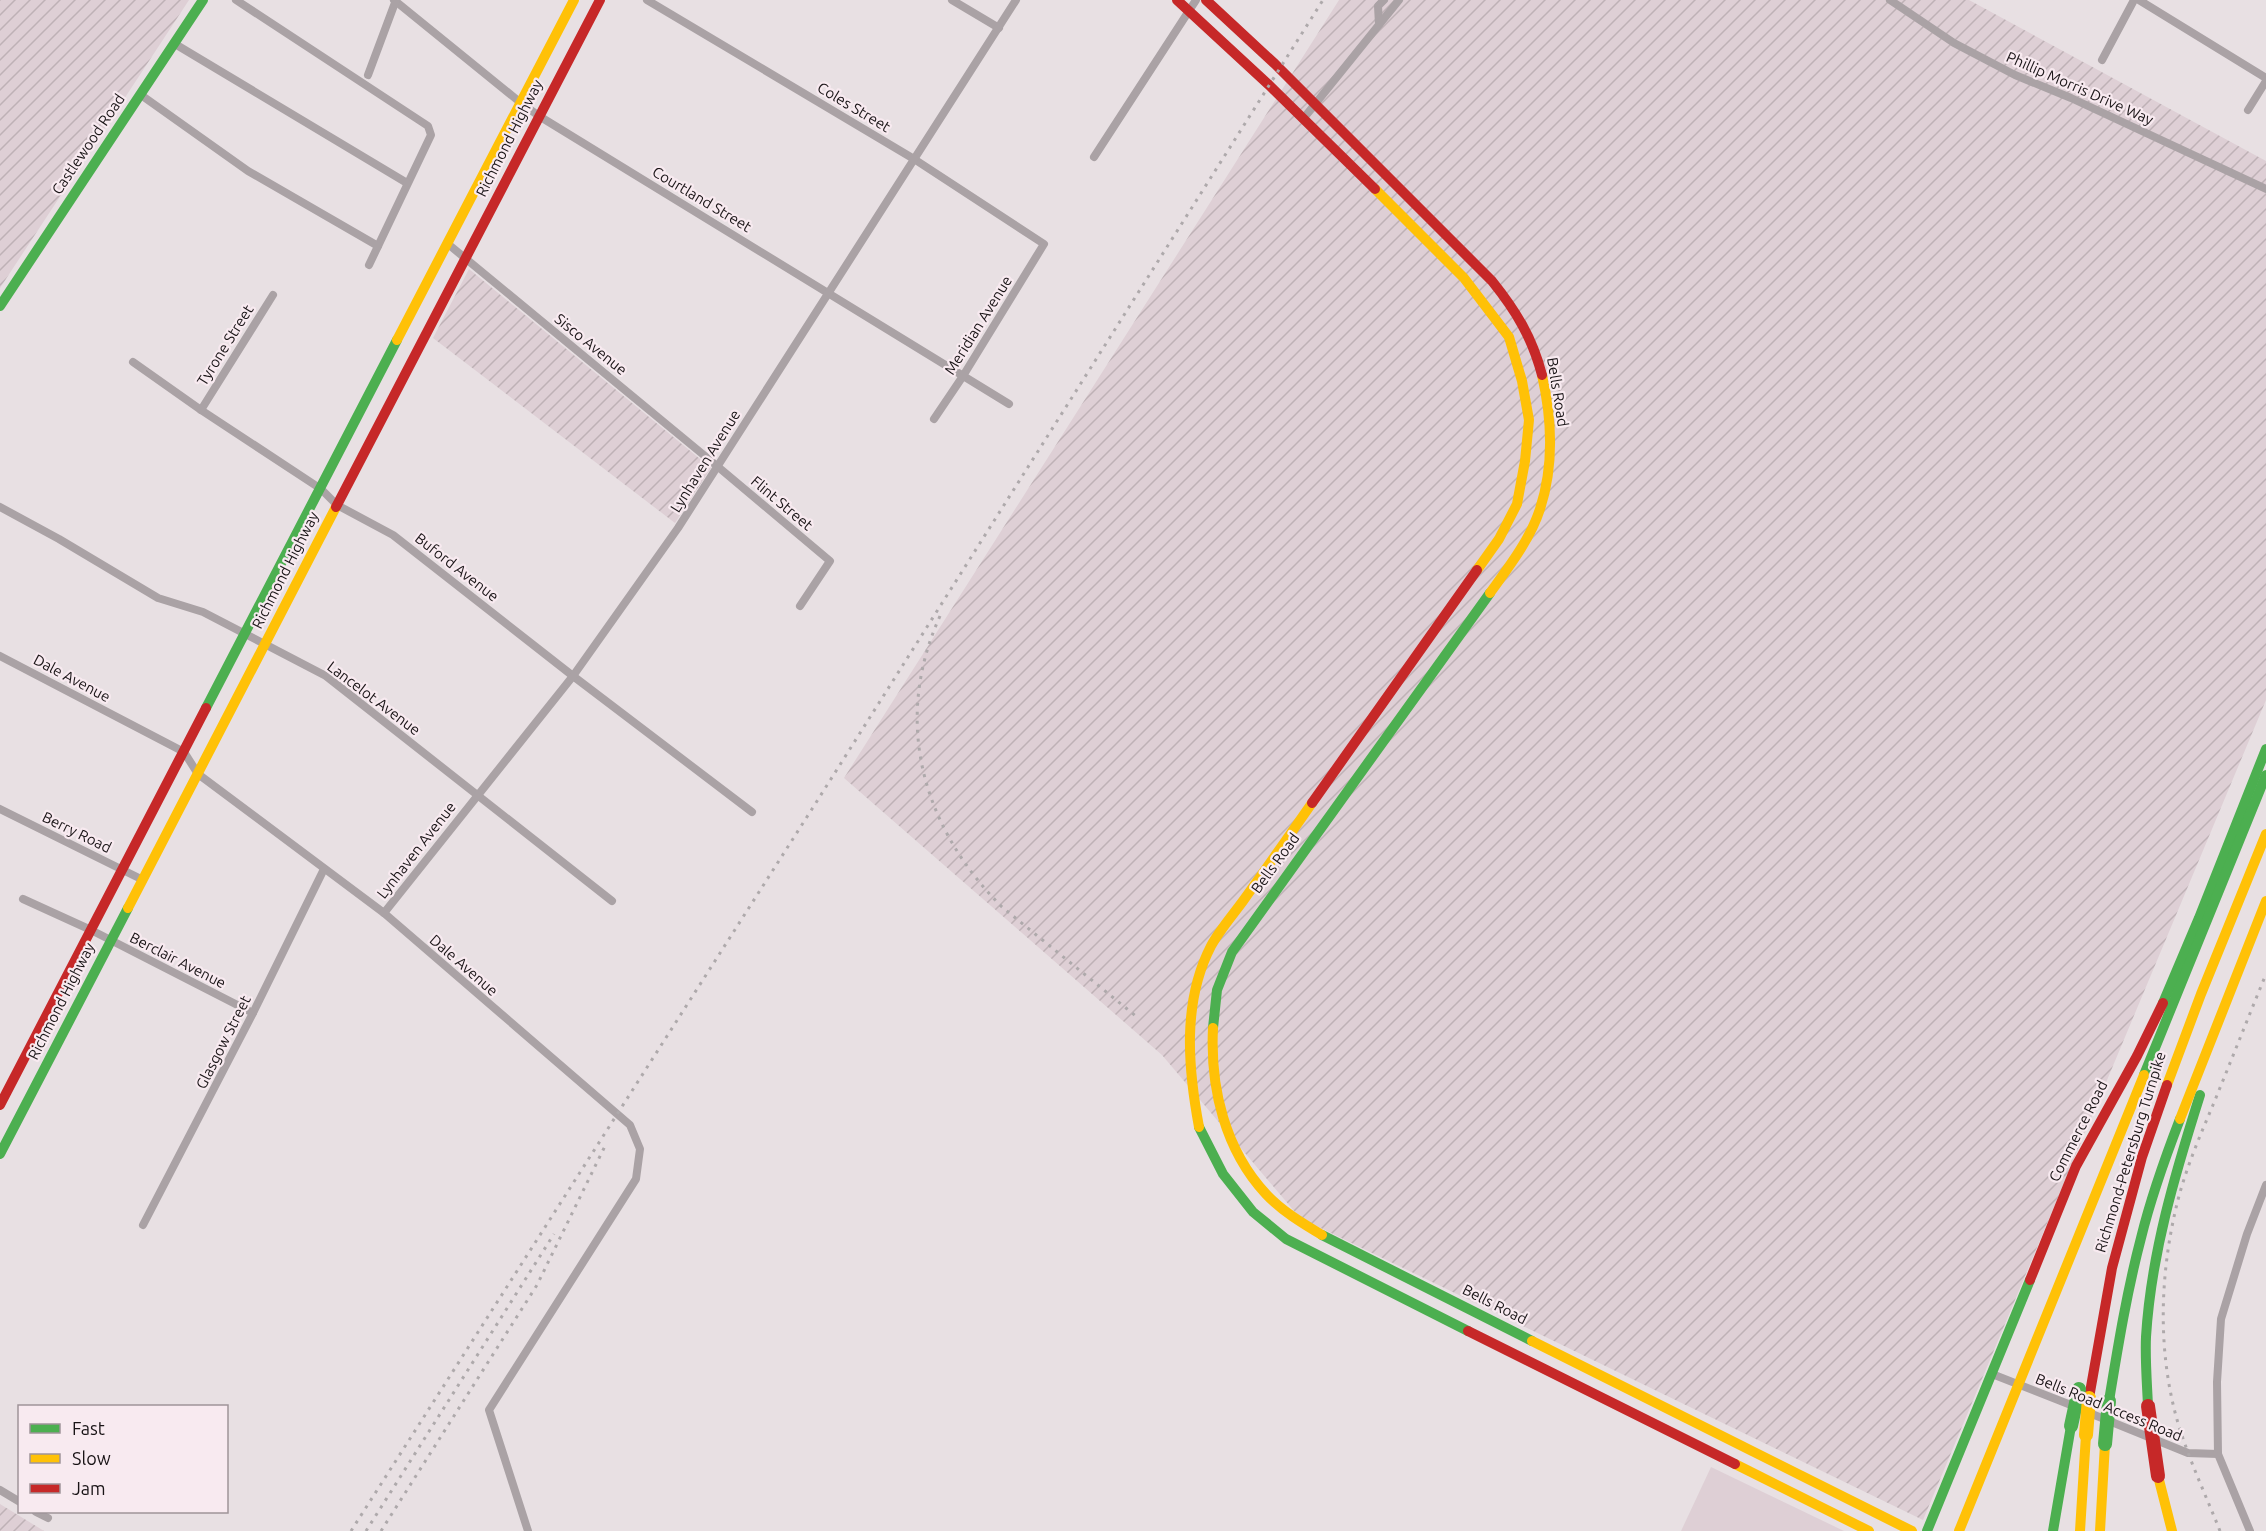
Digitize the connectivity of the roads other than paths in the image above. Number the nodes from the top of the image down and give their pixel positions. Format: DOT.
graph roads {
  1 [pos="203,0"];
  2 [pos="236,0"];
  3 [pos="395,0"];
  4 [pos="574,0"];
  5 [pos="600,0"];
  6 [pos="647,0"];
  7 [pos="952,0"];
  8 [pos="1016,0"];
  9 [pos="1177,0"];
  10 [pos="1206,0"];
  11 [pos="1384,0"];
  12 [pos="1398,0"];
  13 [pos="1890,0"];
  14 [pos="2134,0"];
  15 [pos="2139,0"];
  16 [pos="1192,5"];
  17 [pos="1379,24"];
  18 [pos="999,28"];
  19 [pos="175,44"];
  20 [pos="2102,60"];
  21 [pos="368,75"];
  22 [pos="2266,80"];
  23 [pos="141,95"];
  24 [pos="521,103"];
  25 [pos="1315,104"];
  26 [pos="2248,110"];
  27 [pos="539,116"];
  28 [pos="1303,119"];
  29 [pos="1094,157"];
  30 [pos="914,159"];
  31 [pos="407,183"];
  32 [pos="2266,189"];
  33 [pos="1435,224"];
  34 [pos="1422,235"];
  35 [pos="448,244"];
  36 [pos="1044,244"];
  37 [pos="378,246"];
  38 [pos="466,259"];
  39 [pos="369,265"];
  40 [pos="828,292"];
  41 [pos="273,295"];
  42 [pos="0,306"];
  43 [pos="134,362"];
  44 [pos="963,376"];
  45 [pos="1009,404"];
  46 [pos="201,410"];
  47 [pos="934,418"];
  48 [pos="717,466"];
  49 [pos="321,489"];
  50 [pos="337,505"];
  51 [pos="0,507"];
  52 [pos="800,606"];
  53 [pos="246,634"];
  54 [pos="265,644"];
  55 [pos="1426,645"];
  56 [pos="0,656"];
  57 [pos="1442,658"];
  58 [pos="573,676"];
  59 [pos="2266,749"];
  60 [pos="184,752"];
  61 [pos="198,774"];
  62 [pos="2266,775"];
  63 [pos="476,795"];
  64 [pos="0,809"];
  65 [pos="752,812"];
  66 [pos="2266,834"];
  67 [pos="324,868"];
  68 [pos="122,870"];
  69 [pos="1264,871"];
  70 [pos="143,880"];
  71 [pos="1282,882"];
  72 [pos="23,899"];
  73 [pos="612,901"];
  74 [pos="2266,901"];
  75 [pos="384,914"];
  76 [pos="91,930"];
  77 [pos="111,941"];
  78 [pos="2240,965"];
  79 [pos="253,1013"];
  80 [pos="0,1105"];
  81 [pos="1,1150"];
  82 [pos="2266,1185"];
  83 [pos="143,1225"];
  84 [pos="1407,1279"];
  85 [pos="1399,1297"];
  86 [pos="1992,1374"];
  87 [pos="2017,1384"];
  88 [pos="2084,1394"];
  89 [pos="1669,1409"];
  90 [pos="1661,1428"];
  91 [pos="2218,1454"];
  92 [pos="0,1490"];
  93 [pos="18,1501"];
  94 [pos="38,1513"];
  95 [pos="48,1518"];
  96 [pos="528,1531"];
  97 [pos="1869,1531"];
  98 [pos="1912,1531"];
  99 [pos="1927,1531"];
  100 [pos="1959,1531"];
  101 [pos="2053,1531"];
  102 [pos="2080,1531"];
  103 [pos="2100,1531"];
  104 [pos="2172,1531"];
  105 [pos="2250,1531"];
  1 -- 19 [label="main road, Castlewood Road"];
  2 -- 31 [label="street"];
  3 -- 21 [label="street"];
  3 -- 24 [label="street, Courtland Street"];
  4 -- 24 [label="main road, Richmond Highway"];
  5 -- 27 [label="main road, Richmond Highway"];
  6 -- 30 [label="street, Coles Street"];
  7 -- 18 [label="street"];
  8 -- 18 [label="street, Lynhaven Avenue"];
  9 -- 16 [label="main road, Bells Road"];
  10 -- 25 [label="main road, Bells Road"];
  11 -- 17 [label="street"];
  12 -- 17 [label="street"];
  13 -- 32 [label="street, Phillip Morris Drive Way"];
  14 -- 20 [label="street"];
  15 -- 22 [label="street"];
  16 -- 28 [label="main road, Bells Road"];
  16 -- 29 [label="street"];
  17 -- 25 [label="street"];
  18 -- 30 [label="street, Lynhaven Avenue"];
  19 -- 23 [label="main road, Castlewood Road"];
  19 -- 31 [label="street"];
  22 -- 26 [label="street"];
  23 -- 37 [label="street"];
  23 -- 42 [label="main road, Castlewood Road"];
  24 -- 27 [label="street, Courtland Street"];
  24 -- 35 [label="main road, Richmond Highway"];
  25 -- 28 [label="street"];
  25 -- 33 [label="main road, Bells Road"];
  27 -- 38 [label="main road, Richmond Highway"];
  27 -- 40 [label="street, Courtland Street"];
  28 -- 34 [label="main road, Bells Road"];
  30 -- 36 [label="street, Coles Street"];
  30 -- 40 [label="street, Lynhaven Avenue"];
  31 -- 37 [label="street"];
  33 -- 34 [label="main road"];
  33 -- 57 [label="main road, Bells Road"];
  34 -- 55 [label="main road, Bells Road"];
  35 -- 38 [label="street, Sisco Avenue"];
  35 -- 49 [label="main road, Richmond Highway"];
  36 -- 44 [label="street, Meridian Avenue"];
  37 -- 39 [label="street"];
  38 -- 48 [label="street, Sisco Avenue"];
  38 -- 50 [label="main road, Richmond Highway"];
  40 -- 44 [label="street, Courtland Street"];
  40 -- 48 [label="street, Lynhaven Avenue"];
  41 -- 46 [label="street, Tyrone Street"];
  43 -- 46 [label="street, Buford Avenue"];
  44 -- 45 [label="street, Courtland Street"];
  44 -- 47 [label="street, Meridian Avenue"];
  46 -- 49 [label="street, Buford Avenue"];
  48 -- 52 [label="street, Flint Street"];
  48 -- 58 [label="street, Lynhaven Avenue"];
  49 -- 50 [label="street, Buford Avenue"];
  49 -- 53 [label="main road, Richmond Highway"];
  50 -- 54 [label="main road, Richmond Highway"];
  50 -- 58 [label="street, Buford Avenue"];
  51 -- 53 [label="street, Lancelot Avenue"];
  53 -- 54 [label="street, Lancelot Avenue"];
  53 -- 60 [label="main road, Richmond Highway"];
  54 -- 61 [label="main road, Richmond Highway"];
  54 -- 63 [label="street, Lancelot Avenue"];
  55 -- 57 [label="main road"];
  55 -- 69 [label="main road, Bells Road"];
  56 -- 60 [label="street, Dale Avenue"];
  57 -- 71 [label="main road, Bells Road"];
  58 -- 63 [label="street, Lynhaven Avenue"];
  58 -- 65 [label="street, Buford Avenue"];
  59 -- 86 [label="main road, Commerce Road"];
  60 -- 61 [label="street, Dale Avenue"];
  60 -- 68 [label="main road, Richmond Highway"];
  61 -- 67 [label="street, Dale Avenue"];
  61 -- 70 [label="main road, Richmond Highway"];
  62 -- 87 [label="main road"];
  63 -- 73 [label="street, Lancelot Avenue"];
  63 -- 75 [label="street, Lynhaven Avenue"];
  64 -- 68 [label="street, Berry Road"];
  66 -- 88 [label="main road, Richmond-Petersburg Turnpike"];
  67 -- 75 [label="street, Dale Avenue"];
  67 -- 79 [label="street, Glasgow Street"];
  68 -- 70 [label="street, Berry Road"];
  68 -- 76 [label="main road, Richmond Highway"];
  69 -- 71 [label="main road"];
  69 -- 85 [label="main road, Bells Road"];
  70 -- 77 [label="main road, Richmond Highway"];
  71 -- 84 [label="main road, Bells Road"];
  72 -- 76 [label="street, Berclair Avenue"];
  74 -- 78 [label="main road"];
  75 -- 96 [label="street, Dale Avenue"];
  76 -- 77 [label="street, Berclair Avenue"];
  76 -- 80 [label="main road, Richmond Highway"];
  77 -- 79 [label="street, Berclair Avenue"];
  77 -- 81 [label="main road, Richmond Highway"];
  78 -- 103 [label="main road, bridge"];
  78 -- 104 [label="main road, bridge"];
  79 -- 83 [label="street, Glasgow Street"];
  82 -- 91 [label="street"];
  84 -- 85 [label="main road"];
  84 -- 89 [label="main road, Bells Road"];
  85 -- 90 [label="main road, Bells Road"];
  86 -- 87 [label="street, Bells Road Access Road"];
  86 -- 99 [label="main road, Commerce Road"];
  87 -- 91 [label="street, Bells Road Access Road"];
  87 -- 100 [label="main road"];
  88 -- 101 [label="main road, bridge"];
  88 -- 102 [label="main road, Richmond-Petersburg Turnpike, bridge"];
  89 -- 90 [label="main road"];
  89 -- 98 [label="main road, Bells Road"];
  90 -- 97 [label="main road, Bells Road"];
  91 -- 105 [label="street"];
  92 -- 93 [label="street"];
  94 -- 95 [label="street"];
}
